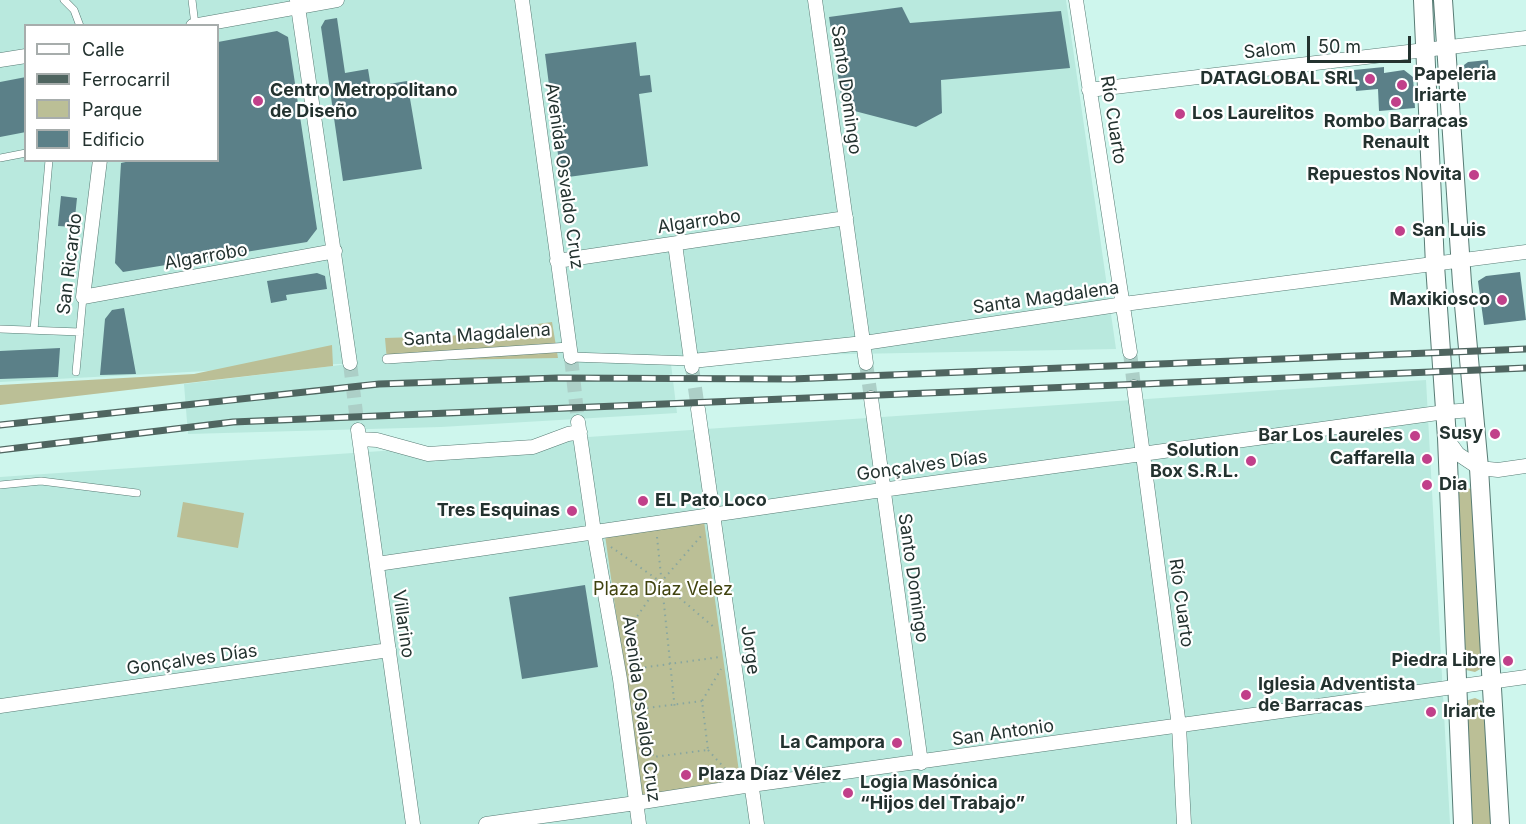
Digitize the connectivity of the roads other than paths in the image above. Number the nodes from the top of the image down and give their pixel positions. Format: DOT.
graph roads {
  1 [pos="64,0"];
  2 [pos="192,0"];
  3 [pos="337,0"];
  4 [pos="522,0"];
  5 [pos="815,0"];
  6 [pos="1076,0"];
  7 [pos="1423,0"];
  8 [pos="1443,0"];
  9 [pos="297,4"];
  10 [pos="79,24"];
  11 [pos="194,24"];
  12 [pos="199,24"];
  13 [pos="1526,38"];
  14 [pos="1446,47"];
  15 [pos="1425,49"];
  16 [pos="24,56"];
  17 [pos="0,60"];
  18 [pos="1089,90"];
  19 [pos="24,153"];
  20 [pos="0,158"];
  21 [pos="49,162"];
  22 [pos="100,162"];
  23 [pos="846,218"];
  24 [pos="675,244"];
  25 [pos="335,251"];
  26 [pos="1526,252"];
  27 [pos="557,261"];
  28 [pos="1461,261"];
  29 [pos="1435,264"];
  30 [pos="83,297"];
  31 [pos="1124,304"];
  32 [pos="0,330"];
  33 [pos="34,330"];
  34 [pos="80,332"];
  35 [pos="864,343"];
  36 [pos="570,352"];
  37 [pos="1130,352"];
  38 [pos="387,358"];
  39 [pos="350,363"];
  40 [pos="866,363"];
  41 [pos="692,364"];
  42 [pos="76,372"];
  43 [pos="1134,387"];
  44 [pos="871,398"];
  45 [pos="698,409"];
  46 [pos="1473,410"];
  47 [pos="1445,412"];
  48 [pos="359,435"];
  49 [pos="1447,438"];
  50 [pos="1143,453"];
  51 [pos="1526,466"];
  52 [pos="1479,468"];
  53 [pos="0,485"];
  54 [pos="882,490"];
  55 [pos="137,493"];
  56 [pos="713,514"];
  57 [pos="594,532"];
  58 [pos="376,564"];
  59 [pos="389,650"];
  60 [pos="1526,677"];
  61 [pos="1491,682"];
  62 [pos="1456,687"];
  63 [pos="0,706"];
  64 [pos="1179,726"];
  65 [pos="921,763"];
  66 [pos="751,785"];
  67 [pos="636,803"];
  68 [pos="414,824"];
  69 [pos="486,824"];
  70 [pos="639,824"];
  71 [pos="757,824"];
  72 [pos="1184,824"];
  73 [pos="1463,824"];
  74 [pos="1500,824"];
  1 -- 10 [label="lane"];
  2 -- 11 [label="lane"];
  3 -- 9 [label="street"];
  4 -- 27 [label="street, Avenida Osvaldo Cruz"];
  5 -- 23 [label="street, Santo Domingo"];
  6 -- 18 [label="street, Río Cuarto"];
  7 -- 15 [label="main road"];
  8 -- 14 [label="main road"];
  9 -- 12 [label="street"];
  9 -- 25 [label="street"];
  13 -- 14 [label="street, Salom"];
  14 -- 15 [label="street, Salom"];
  14 -- 28 [label="main road"];
  15 -- 18 [label="street, Salom"];
  15 -- 29 [label="main road"];
  16 -- 17 [label="street"];
  18 -- 31 [label="street, Río Cuarto"];
  19 -- 20 [label="lane"];
  21 -- 33 [label="lane"];
  22 -- 30 [label="street, San Ricardo"];
  23 -- 24 [label="street, Algarrobo"];
  23 -- 35 [label="street, Santo Domingo"];
  24 -- 27 [label="street, Algarrobo"];
  24 -- 41 [label="street"];
  25 -- 30 [label="street, Algarrobo"];
  25 -- 39 [label="street"];
  26 -- 28 [label="street, Santa Magdalena"];
  27 -- 36 [label="street, Avenida Osvaldo Cruz"];
  28 -- 29 [label="street, Santa Magdalena"];
  28 -- 46 [label="main road"];
  29 -- 31 [label="street, Santa Magdalena"];
  29 -- 47 [label="main road"];
  30 -- 34 [label="lane, San Ricardo"];
  31 -- 35 [label="street, Santa Magdalena"];
  31 -- 37 [label="street, Río Cuarto"];
  32 -- 33 [label="lane"];
  33 -- 34 [label="lane"];
  34 -- 42 [label="lane, San Ricardo"];
  35 -- 40 [label="street, Santo Domingo"];
  35 -- 41 [label="street, Santa Magdalena"];
  36 -- 38 [label="street, Santa Magdalena"];
  36 -- 41 [label="street, Santa Magdalena"];
  43 -- 50 [label="street, Río Cuarto"];
  44 -- 54 [label="street, Santo Domingo"];
  45 -- 56 [label="street, Jorge"];
  46 -- 47 [label="street, Gonçalves Días"];
  46 -- 52 [label="main road"];
  47 -- 49 [label="main road"];
  47 -- 50 [label="street, Gonçalves Días"];
  48 -- 57 [label="street, Avenida Osvaldo Cruz"];
  48 -- 58 [label="street, Villarino"];
  49 -- 52 [label="street"];
  49 -- 62 [label="main road"];
  50 -- 54 [label="street, Gonçalves Días"];
  50 -- 64 [label="street, Río Cuarto"];
  51 -- 52 [label="street"];
  52 -- 61 [label="main road"];
  53 -- 55 [label="lane"];
  54 -- 56 [label="street, Gonçalves Días"];
  54 -- 65 [label="street, Santo Domingo"];
  56 -- 57 [label="street, Gonçalves Días"];
  56 -- 66 [label="street, Jorge"];
  57 -- 58 [label="street, Gonçalves Días"];
  57 -- 67 [label="street, Avenida Osvaldo Cruz"];
  58 -- 59 [label="street, Villarino"];
  59 -- 63 [label="street, Gonçalves Días"];
  59 -- 68 [label="street, Villarino"];
  60 -- 61 [label="street, San Antonio"];
  61 -- 62 [label="street, San Antonio"];
  61 -- 74 [label="main road"];
  62 -- 64 [label="street, San Antonio"];
  62 -- 73 [label="main road"];
  64 -- 65 [label="street, San Antonio"];
  64 -- 72 [label="street, Río Cuarto"];
  65 -- 66 [label="street, San Antonio"];
  66 -- 67 [label="street, San Antonio"];
  66 -- 71 [label="street, Jorge"];
  67 -- 69 [label="street, San Antonio"];
  67 -- 70 [label="street, Avenida Osvaldo Cruz"];
}
